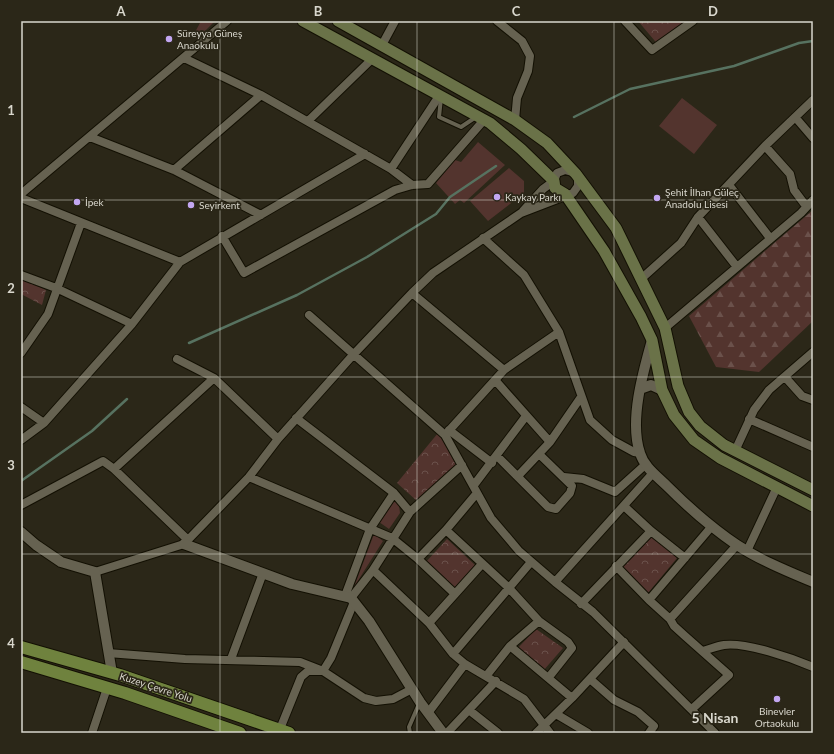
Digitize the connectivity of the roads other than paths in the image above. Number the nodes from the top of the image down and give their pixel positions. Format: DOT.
graph roads {
  1 [pos="228,21"];
  2 [pos="303,21"];
  3 [pos="338,21"];
  4 [pos="395,21"];
  5 [pos="497,21"];
  6 [pos="625,21"];
  7 [pos="693,21"];
  8 [pos="382,45"];
  9 [pos="184,58"];
  10 [pos="372,59"];
  11 [pos="261,96"];
  12 [pos="440,96"];
  13 [pos="813,100"];
  14 [pos="795,117"];
  15 [pos="480,118"];
  16 [pos="516,120"];
  17 [pos="308,121"];
  18 [pos="90,137"];
  19 [pos="813,138"];
  20 [pos="765,146"];
  21 [pos="365,154"];
  22 [pos="391,169"];
  23 [pos="174,170"];
  24 [pos="575,175"];
  25 [pos="554,180"];
  26 [pos="412,185"];
  27 [pos="730,185"];
  28 [pos="21,194"];
  29 [pos="565,194"];
  30 [pos="21,198"];
  31 [pos="813,200"];
  32 [pos="806,206"];
  33 [pos="521,213"];
  34 [pos="261,215"];
  35 [pos="698,217"];
  36 [pos="81,223"];
  37 [pos="222,236"];
  38 [pos="483,238"];
  39 [pos="770,238"];
  40 [pos="180,262"];
  41 [pos="737,267"];
  42 [pos="21,275"];
  43 [pos="641,279"];
  44 [pos="56,288"];
  45 [pos="412,293"];
  46 [pos="309,315"];
  47 [pos="132,324"];
  48 [pos="665,328"];
  49 [pos="559,332"];
  50 [pos="652,340"];
  51 [pos="813,352"];
  52 [pos="21,353"];
  53 [pos="353,355"];
  54 [pos="177,359"];
  55 [pos="504,370"];
  56 [pos="785,377"];
  57 [pos="214,378"];
  58 [pos="495,380"];
  59 [pos="640,389"];
  60 [pos="662,390"];
  61 [pos="581,397"];
  62 [pos="813,400"];
  63 [pos="21,407"];
  64 [pos="526,416"];
  65 [pos="296,418"];
  66 [pos="749,419"];
  67 [pos="44,423"];
  68 [pos="447,432"];
  69 [pos="21,440"];
  70 [pos="278,440"];
  71 [pos="550,442"];
  72 [pos="813,447"];
  73 [pos="735,451"];
  74 [pos="539,454"];
  75 [pos="640,454"];
  76 [pos="494,460"];
  77 [pos="462,465"];
  78 [pos="645,465"];
  79 [pos="114,469"];
  80 [pos="653,473"];
  81 [pos="518,476"];
  82 [pos="564,476"];
  83 [pos="249,477"];
  84 [pos="777,487"];
  85 [pos="475,489"];
  86 [pos="813,490"];
  87 [pos="394,493"];
  88 [pos="21,506"];
  89 [pos="624,506"];
  90 [pos="813,506"];
  91 [pos="410,512"];
  92 [pos="712,526"];
  93 [pos="370,529"];
  94 [pos="446,530"];
  95 [pos="651,531"];
  96 [pos="21,532"];
  97 [pos="392,538"];
  98 [pos="186,542"];
  99 [pos="737,545"];
  100 [pos="747,551"];
  101 [pos="685,558"];
  102 [pos="418,559"];
  103 [pos="531,562"];
  104 [pos="482,564"];
  105 [pos="616,566"];
  106 [pos="373,570"];
  107 [pos="95,572"];
  108 [pos="263,573"];
  109 [pos="555,582"];
  110 [pos="813,582"];
  111 [pos="508,587"];
  112 [pos="454,593"];
  113 [pos="350,599"];
  114 [pos="649,600"];
  115 [pos="582,604"];
  116 [pos="670,619"];
  117 [pos="539,621"];
  118 [pos="429,623"];
  119 [pos="624,642"];
  120 [pos="510,646"];
  121 [pos="21,647"];
  122 [pos="703,651"];
  123 [pos="108,653"];
  124 [pos="453,654"];
  125 [pos="231,659"];
  126 [pos="21,662"];
  127 [pos="465,664"];
  128 [pos="813,667"];
  129 [pos="323,671"];
  130 [pos="112,672"];
  131 [pos="487,675"];
  132 [pos="549,677"];
  133 [pos="590,679"];
  134 [pos="496,681"];
  135 [pos="107,688"];
  136 [pos="412,689"];
  137 [pos="572,698"];
  138 [pos="420,702"];
  139 [pos="692,709"];
  140 [pos="469,710"];
  141 [pos="428,713"];
  142 [pos="556,714"];
  143 [pos="543,725"];
  144 [pos="285,731"];
  145 [pos="585,732"];
  146 [pos="92,733"];
  147 [pos="240,733"];
  148 [pos="410,733"];
  149 [pos="443,733"];
  150 [pos="447,733"];
  151 [pos="498,733"];
  152 [pos="536,733"];
  153 [pos="550,733"];
  154 [pos="649,733"];
  155 [pos="715,733"];
  1 -- 9 [label="street"];
  2 -- 10 [label="main road"];
  3 -- 8 [label="main road"];
  4 -- 8 [label="street"];
  5 -- 16 [label="street"];
  6 -- 7 [label="street"];
  8 -- 16 [label="main road"];
  9 -- 11 [label="street"];
  9 -- 18 [label="street"];
  10 -- 12 [label="main road"];
  10 -- 17 [label="street"];
  11 -- 17 [label="street"];
  11 -- 23 [label="street"];
  12 -- 15 [label="main road"];
  12 -- 15 [label="lane"];
  12 -- 22 [label="street"];
  13 -- 14 [label="street"];
  14 -- 19 [label="street"];
  14 -- 20 [label="street"];
  15 -- 25 [label="main road"];
  15 -- 26 [label="street"];
  16 -- 24 [label="main road"];
  17 -- 21 [label="street"];
  18 -- 23 [label="street"];
  18 -- 28 [label="street"];
  20 -- 27 [label="street"];
  20 -- 32 [label="street"];
  21 -- 22 [label="street"];
  21 -- 34 [label="street"];
  22 -- 26 [label="street"];
  23 -- 34 [label="street"];
  24 -- 25 [label="street"];
  24 -- 29 [label="street"];
  24 -- 43 [label="main road"];
  25 -- 29 [label="main road"];
  25 -- 33 [label="street"];
  26 -- 37 [label="street"];
  27 -- 35 [label="street"];
  27 -- 39 [label="street"];
  29 -- 33 [label="street"];
  29 -- 50 [label="main road"];
  30 -- 36 [label="street"];
  31 -- 32 [label="street"];
  32 -- 39 [label="street"];
  33 -- 38 [label="street"];
  34 -- 37 [label="street"];
  35 -- 41 [label="street"];
  35 -- 43 [label="street"];
  36 -- 40 [label="street"];
  36 -- 44 [label="street"];
  37 -- 40 [label="street"];
  38 -- 45 [label="street"];
  38 -- 49 [label="street"];
  39 -- 41 [label="street"];
  40 -- 47 [label="street"];
  41 -- 48 [label="street"];
  42 -- 44 [label="street"];
  43 -- 48 [label="main road"];
  44 -- 47 [label="street"];
  44 -- 52 [label="street"];
  45 -- 53 [label="street"];
  45 -- 55 [label="street"];
  46 -- 53 [label="street"];
  47 -- 67 [label="street"];
  48 -- 73 [label="main road"];
  49 -- 55 [label="street"];
  49 -- 61 [label="street"];
  50 -- 59 [label="street"];
  50 -- 60 [label="main road"];
  51 -- 56 [label="street"];
  53 -- 65 [label="street"];
  53 -- 68 [label="street"];
  54 -- 57 [label="street"];
  55 -- 58 [label="street"];
  56 -- 62 [label="street"];
  56 -- 66 [label="street"];
  57 -- 70 [label="street"];
  57 -- 79 [label="street"];
  58 -- 64 [label="street"];
  58 -- 68 [label="street"];
  59 -- 60 [label="street"];
  59 -- 75 [label="street"];
  60 -- 84 [label="main road"];
  61 -- 71 [label="street"];
  61 -- 75 [label="street"];
  63 -- 67 [label="street"];
  64 -- 71 [label="street"];
  64 -- 76 [label="street"];
  65 -- 70 [label="street"];
  65 -- 87 [label="street"];
  66 -- 72 [label="street"];
  66 -- 73 [label="street"];
  67 -- 69 [label="street"];
  68 -- 76 [label="street"];
  68 -- 77 [label="street"];
  70 -- 83 [label="street"];
  71 -- 74 [label="street"];
  73 -- 86 [label="main road"];
  74 -- 81 [label="street"];
  74 -- 82 [label="street"];
  75 -- 78 [label="street"];
  76 -- 81 [label="street"];
  76 -- 85 [label="street"];
  77 -- 85 [label="street"];
  77 -- 91 [label="street"];
  78 -- 80 [label="street"];
  78 -- 82 [label="street"];
  79 -- 88 [label="street"];
  79 -- 98 [label="street"];
  80 -- 89 [label="street"];
  80 -- 92 [label="street"];
  81 -- 82 [label="street"];
  83 -- 93 [label="street"];
  83 -- 98 [label="street"];
  84 -- 90 [label="main road"];
  84 -- 100 [label="street"];
  85 -- 94 [label="street"];
  85 -- 103 [label="street"];
  87 -- 91 [label="street"];
  87 -- 93 [label="street"];
  89 -- 95 [label="street"];
  89 -- 109 [label="street"];
  91 -- 97 [label="street"];
  92 -- 99 [label="street"];
  92 -- 101 [label="street"];
  93 -- 97 [label="street"];
  93 -- 113 [label="street"];
  94 -- 102 [label="street"];
  94 -- 104 [label="street"];
  95 -- 101 [label="street"];
  95 -- 105 [label="street"];
  96 -- 107 [label="street"];
  97 -- 102 [label="street"];
  97 -- 106 [label="street"];
  98 -- 107 [label="street"];
  98 -- 108 [label="street"];
  99 -- 100 [label="street"];
  99 -- 116 [label="street"];
  100 -- 110 [label="street"];
  101 -- 114 [label="street"];
  102 -- 112 [label="street"];
  103 -- 109 [label="street"];
  103 -- 111 [label="street"];
  104 -- 111 [label="street"];
  104 -- 112 [label="street"];
  105 -- 114 [label="street"];
  105 -- 115 [label="street"];
  106 -- 113 [label="street"];
  106 -- 118 [label="street"];
  107 -- 123 [label="street"];
  108 -- 113 [label="street"];
  108 -- 125 [label="street"];
  109 -- 115 [label="street"];
  111 -- 117 [label="street"];
  111 -- 124 [label="street"];
  112 -- 118 [label="street"];
  113 -- 129 [label="street"];
  113 -- 136 [label="street"];
  114 -- 116 [label="street"];
  115 -- 119 [label="street"];
  116 -- 122 [label="street"];
  117 -- 120 [label="street"];
  117 -- 132 [label="street"];
  118 -- 124 [label="street"];
  119 -- 133 [label="street"];
  119 -- 139 [label="street"];
  120 -- 131 [label="street"];
  120 -- 132 [label="street"];
  121 -- 130 [label="main road, Kuzey Çevre Yolu"];
  122 -- 128 [label="street"];
  122 -- 139 [label="street"];
  123 -- 125 [label="street"];
  123 -- 130 [label="street"];
  124 -- 127 [label="street"];
  125 -- 129 [label="street"];
  126 -- 135 [label="main road, Kuzey Çevre Yolu"];
  127 -- 131 [label="street"];
  127 -- 141 [label="street"];
  129 -- 136 [label="street"];
  129 -- 144 [label="street"];
  130 -- 144 [label="main road, Kuzey Çevre Yolu"];
  131 -- 134 [label="street"];
  132 -- 137 [label="street"];
  133 -- 137 [label="street"];
  133 -- 154 [label="street"];
  134 -- 140 [label="street"];
  134 -- 143 [label="street"];
  135 -- 146 [label="street"];
  135 -- 147 [label="main road, Kuzey Çevre Yolu"];
  136 -- 138 [label="street"];
  137 -- 142 [label="street"];
  138 -- 141 [label="street"];
  138 -- 148 [label="lane"];
  139 -- 155 [label="street"];
  140 -- 150 [label="street"];
  140 -- 151 [label="street"];
  141 -- 149 [label="street"];
  142 -- 143 [label="street"];
  142 -- 145 [label="street"];
  143 -- 152 [label="street"];
  143 -- 153 [label="street"];
}
